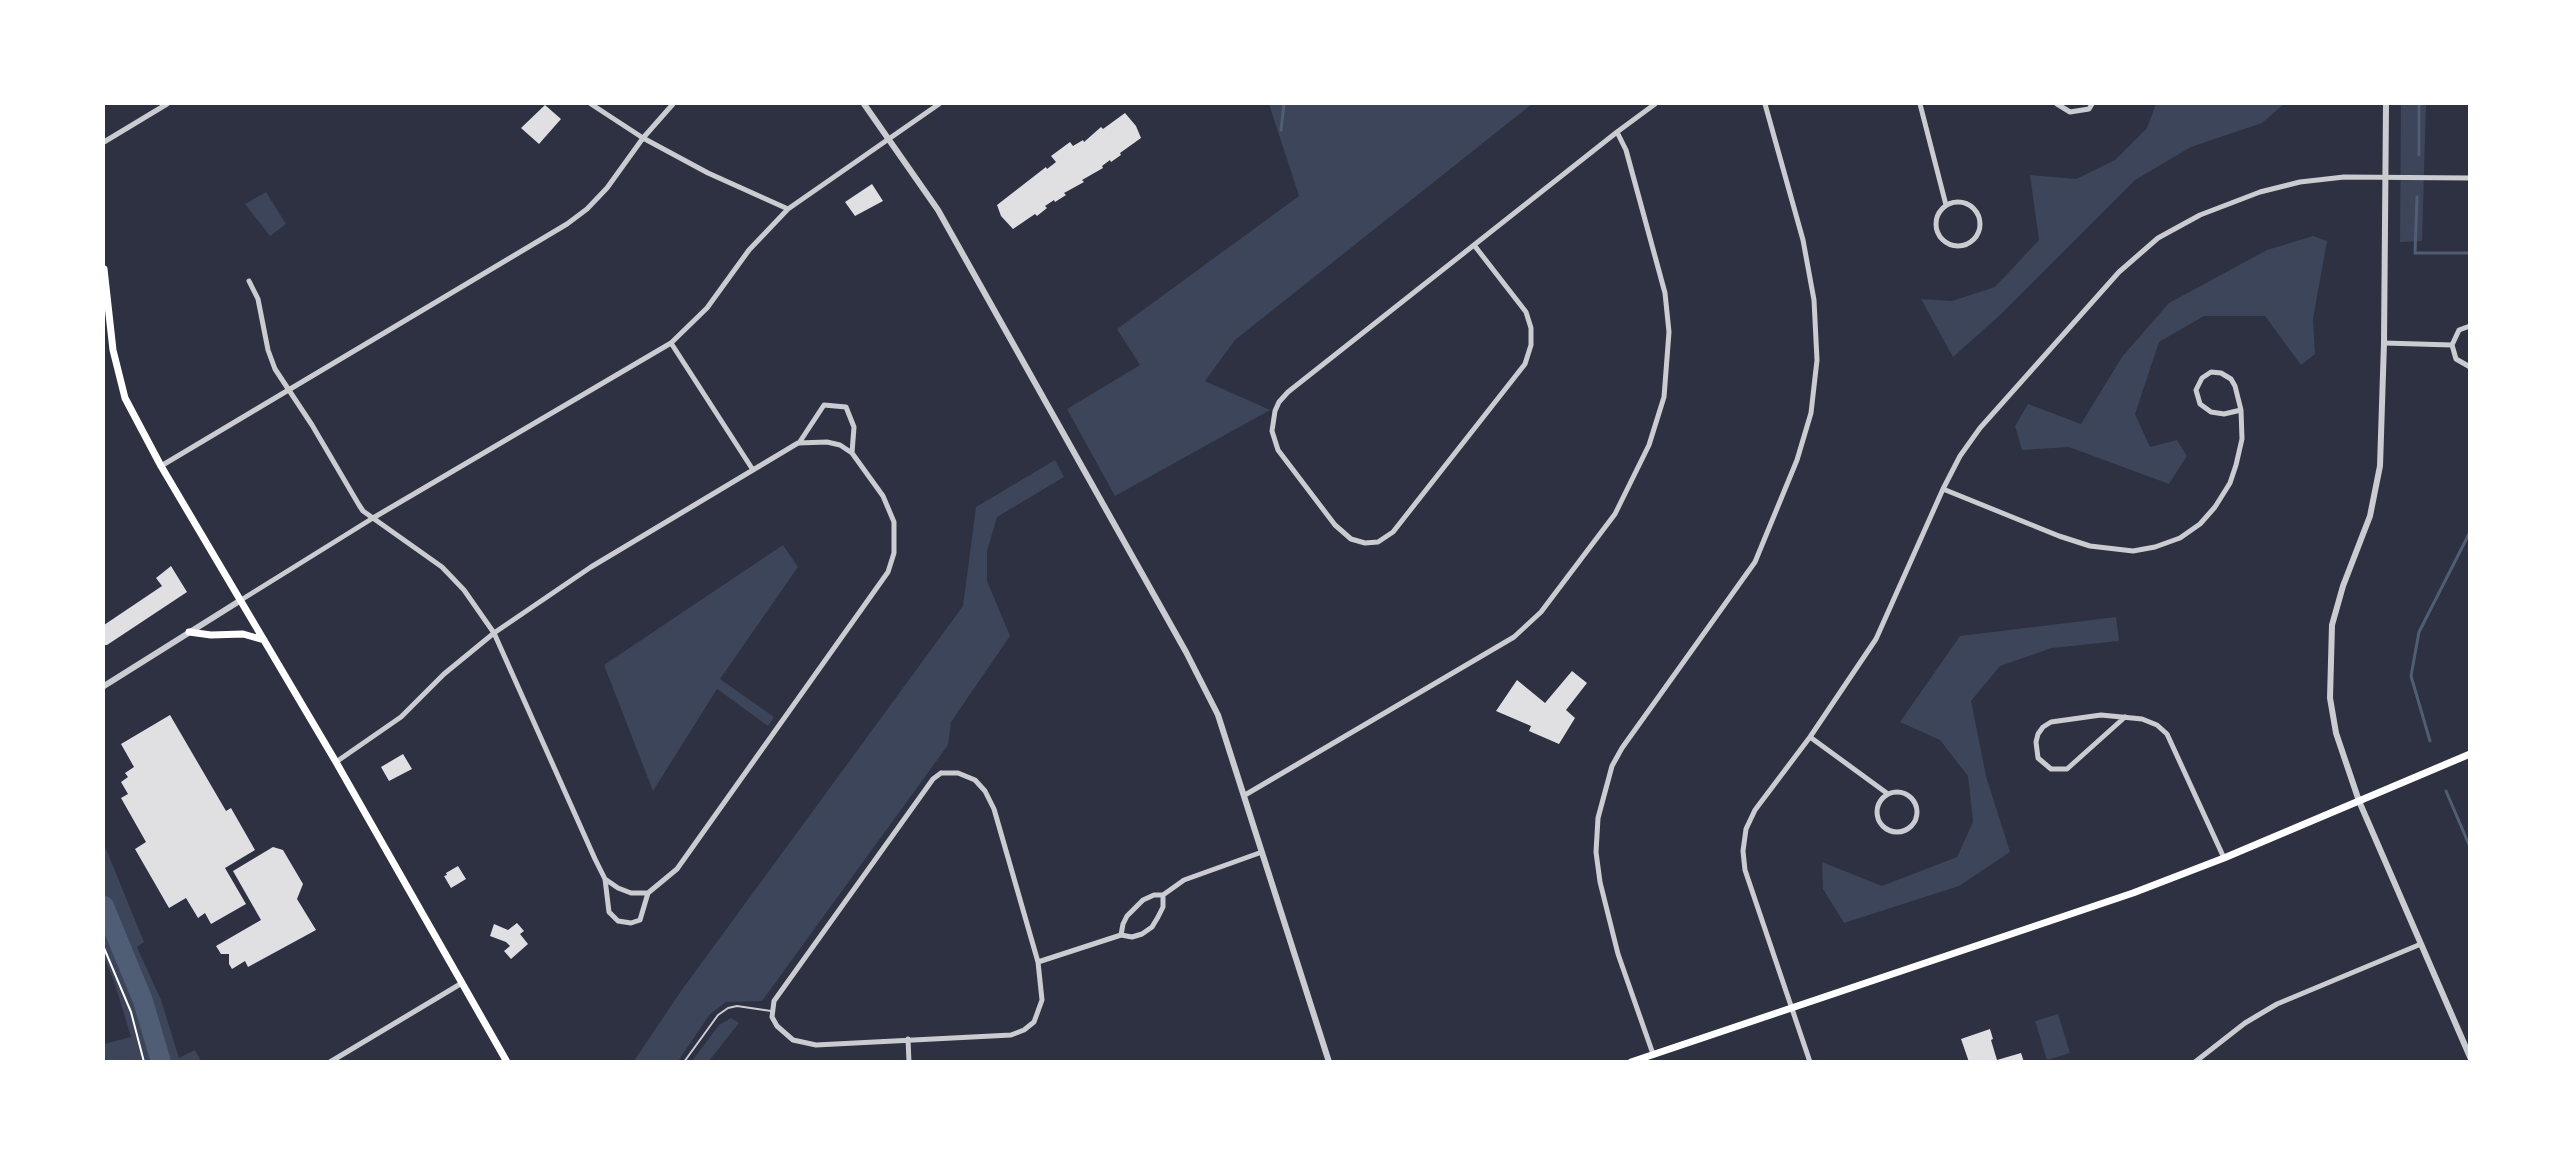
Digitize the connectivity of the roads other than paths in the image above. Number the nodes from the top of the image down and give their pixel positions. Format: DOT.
graph roads {
  1 [pos="167,104"];
  2 [pos="591,104"];
  3 [pos="673,104"];
  4 [pos="864,104"];
  5 [pos="939,104"];
  6 [pos="1655,104"];
  7 [pos="1765,104"];
  8 [pos="1920,104"];
  9 [pos="2057,104"];
  10 [pos="2092,104"];
  11 [pos="2386,104"];
  12 [pos="1617,132"];
  13 [pos="643,138"];
  14 [pos="889,139"];
  15 [pos="104,141"];
  16 [pos="2385,177"];
  17 [pos="2469,177"];
  18 [pos="1946,206"];
  19 [pos="788,209"];
  20 [pos="1474,245"];
  21 [pos="104,268"];
  22 [pos="249,280"];
  23 [pos="2469,326"];
  24 [pos="671,343"];
  25 [pos="2384,343"];
  26 [pos="2452,345"];
  27 [pos="2469,367"];
  28 [pos="290,390"];
  29 [pos="2241,410"];
  30 [pos="798,443"];
  31 [pos="852,453"];
  32 [pos="161,466"];
  33 [pos="753,470"];
  34 [pos="1943,489"];
  35 [pos="373,518"];
  36 [pos="241,600"];
  37 [pos="189,632"];
  38 [pos="494,633"];
  39 [pos="264,640"];
  40 [pos="104,686"];
  41 [pos="2125,717"];
  42 [pos="1810,737"];
  43 [pos="2469,754"];
  44 [pos="336,762"];
  45 [pos="1888,794"];
  46 [pos="1245,795"];
  47 [pos="2359,801"];
  48 [pos="1262,852"];
  49 [pos="2224,858"];
  50 [pos="605,879"];
  51 [pos="648,893"];
  52 [pos="1163,895"];
  53 [pos="1121,935"];
  54 [pos="2421,944"];
  55 [pos="1038,962"];
  56 [pos="462,983"];
  57 [pos="1793,1009"];
  58 [pos="771,1011"];
  59 [pos="908,1039"];
  60 [pos="1653,1054"];
  61 [pos="2469,1057"];
  62 [pos="330,1062"];
  63 [pos="507,1062"];
  64 [pos="684,1062"];
  65 [pos="909,1062"];
  66 [pos="1329,1062"];
  67 [pos="1631,1062"];
  68 [pos="1810,1062"];
  69 [pos="2195,1062"];
  1 -- 15 [label="street"];
  2 -- 13 [label="street"];
  3 -- 13 [label="street"];
  4 -- 14 [label="street"];
  5 -- 14 [label="street"];
  6 -- 12 [label="street"];
  7 -- 60 [label="street"];
  8 -- 18 [label="street"];
  9 -- 10 [label="street"];
  11 -- 16 [label="street"];
  12 -- 20 [label="street"];
  12 -- 46 [label="street"];
  13 -- 19 [label="street"];
  13 -- 28 [label="street"];
  14 -- 19 [label="street"];
  14 -- 46 [label="street"];
  16 -- 17 [label="street"];
  16 -- 25 [label="street"];
  16 -- 34 [label="street"];
  18 -- 18 [label="street"];
  19 -- 24 [label="street"];
  20 -- 20 [label="street"];
  21 -- 32 [label="main road"];
  22 -- 28 [label="street"];
  23 -- 26 [label="street"];
  24 -- 33 [label="street"];
  24 -- 35 [label="street"];
  25 -- 26 [label="street"];
  25 -- 47 [label="street"];
  26 -- 27 [label="street"];
  28 -- 32 [label="street"];
  28 -- 35 [label="street"];
  29 -- 29 [label="street"];
  29 -- 34 [label="street"];
  30 -- 31 [label="street"];
  30 -- 31 [label="street"];
  30 -- 33 [label="street"];
  31 -- 51 [label="street"];
  32 -- 36 [label="main road"];
  33 -- 38 [label="street"];
  34 -- 42 [label="street"];
  35 -- 36 [label="street"];
  35 -- 38 [label="street"];
  36 -- 37 [label="street"];
  36 -- 39 [label="main road"];
  37 -- 39 [label="main road"];
  37 -- 40 [label="street"];
  38 -- 44 [label="street"];
  38 -- 50 [label="street"];
  39 -- 44 [label="main road"];
  41 -- 41 [label="street"];
  41 -- 49 [label="street"];
  42 -- 45 [label="street"];
  42 -- 57 [label="street"];
  43 -- 47 [label="main road"];
  44 -- 56 [label="main road"];
  45 -- 45 [label="street"];
  46 -- 48 [label="street"];
  47 -- 49 [label="main road"];
  47 -- 54 [label="street"];
  48 -- 52 [label="street"];
  48 -- 66 [label="street"];
  49 -- 57 [label="main road"];
  50 -- 51 [label="street"];
  50 -- 51 [label="street"];
  52 -- 53 [label="street"];
  52 -- 53 [label="street"];
  53 -- 55 [label="street"];
  54 -- 61 [label="street"];
  54 -- 69 [label="street"];
  55 -- 58 [label="street"];
  55 -- 59 [label="street"];
  56 -- 62 [label="street"];
  56 -- 63 [label="main road"];
  57 -- 60 [label="main road"];
  57 -- 68 [label="street"];
  58 -- 59 [label="street"];
  58 -- 64 [label="lane"];
  59 -- 65 [label="street"];
  60 -- 67 [label="main road"];
}
